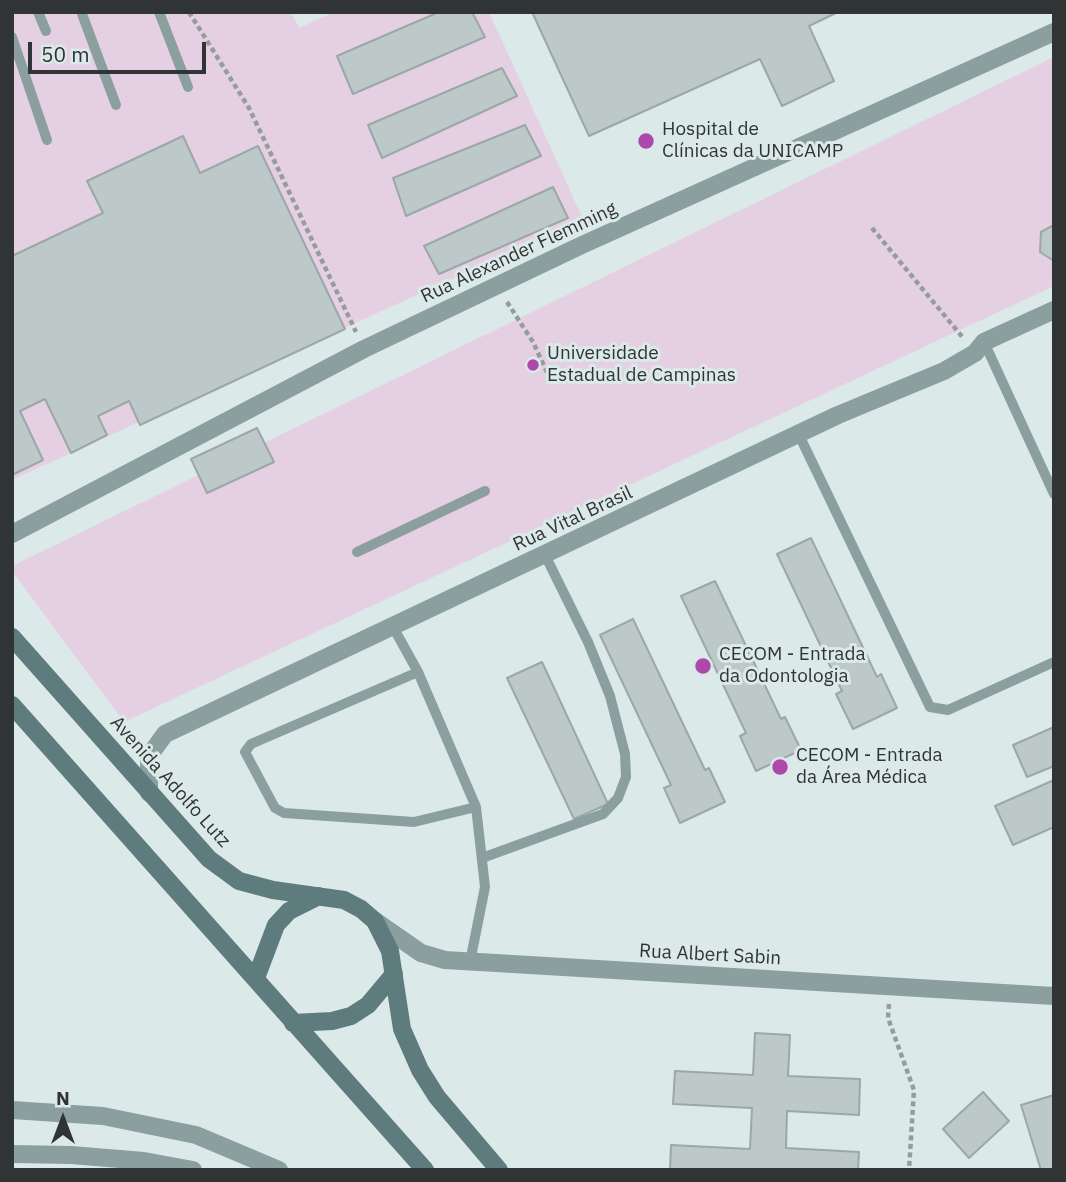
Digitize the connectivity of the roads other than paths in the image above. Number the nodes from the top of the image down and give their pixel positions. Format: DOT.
graph roads {
  1 [pos="37,12"];
  2 [pos="159,12"];
  3 [pos="82,14"];
  4 [pos="46,32"];
  5 [pos="1054,32"];
  6 [pos="12,37"];
  7 [pos="188,86"];
  8 [pos="116,105"];
  9 [pos="47,140"];
  10 [pos="1054,310"];
  11 [pos="980,347"];
  12 [pos="799,435"];
  13 [pos="485,491"];
  14 [pos="1054,494"];
  15 [pos="12,534"];
  16 [pos="357,552"];
  17 [pos="545,555"];
  18 [pos="393,627"];
  19 [pos="12,637"];
  20 [pos="1054,662"];
  21 [pos="418,672"];
  22 [pos="12,705"];
  23 [pos="149,793"];
  24 [pos="476,807"];
  25 [pos="482,858"];
  26 [pos="322,895"];
  27 [pos="375,921"];
  28 [pos="470,962"];
  29 [pos="394,974"];
  30 [pos="256,978"];
  31 [pos="1054,996"];
  32 [pos="293,1023"];
  33 [pos="12,1110"];
  34 [pos="12,1154"];
  35 [pos="192,1170"];
  36 [pos="279,1170"];
  37 [pos="425,1170"];
  38 [pos="499,1170"];
  1 -- 4 [label="lane"];
  2 -- 7 [label="lane"];
  3 -- 8 [label="lane"];
  5 -- 15 [label="street, Rua Alexander Flemming"];
  6 -- 9 [label="lane"];
  10 -- 11 [label="street, Rua Vital Brasil"];
  11 -- 12 [label="street, Rua Vital Brasil"];
  11 -- 14 [label="lane"];
  12 -- 17 [label="street, Rua Vital Brasil"];
  12 -- 20 [label="lane"];
  13 -- 16 [label="lane"];
  17 -- 18 [label="street, Rua Vital Brasil"];
  17 -- 25 [label="lane"];
  18 -- 21 [label="lane"];
  18 -- 23 [label="street, Rua Vital Brasil"];
  19 -- 23 [label="main road, Avenida Adolfo Lutz"];
  21 -- 24 [label="lane"];
  21 -- 24 [label="lane"];
  22 -- 30 [label="main road"];
  23 -- 26 [label="main road, Avenida Adolfo Lutz"];
  24 -- 25 [label="lane"];
  25 -- 28 [label="lane"];
  26 -- 27 [label="main road, Avenida Adolfo Lutz"];
  26 -- 30 [label="main road"];
  27 -- 28 [label="street, Rua Albert Sabin"];
  27 -- 29 [label="main road"];
  28 -- 31 [label="street, Rua Albert Sabin"];
  29 -- 32 [label="main road"];
  29 -- 38 [label="main road"];
  30 -- 32 [label="main road"];
  32 -- 37 [label="main road"];
  33 -- 36 [label="street"];
  34 -- 35 [label="street"];
}
